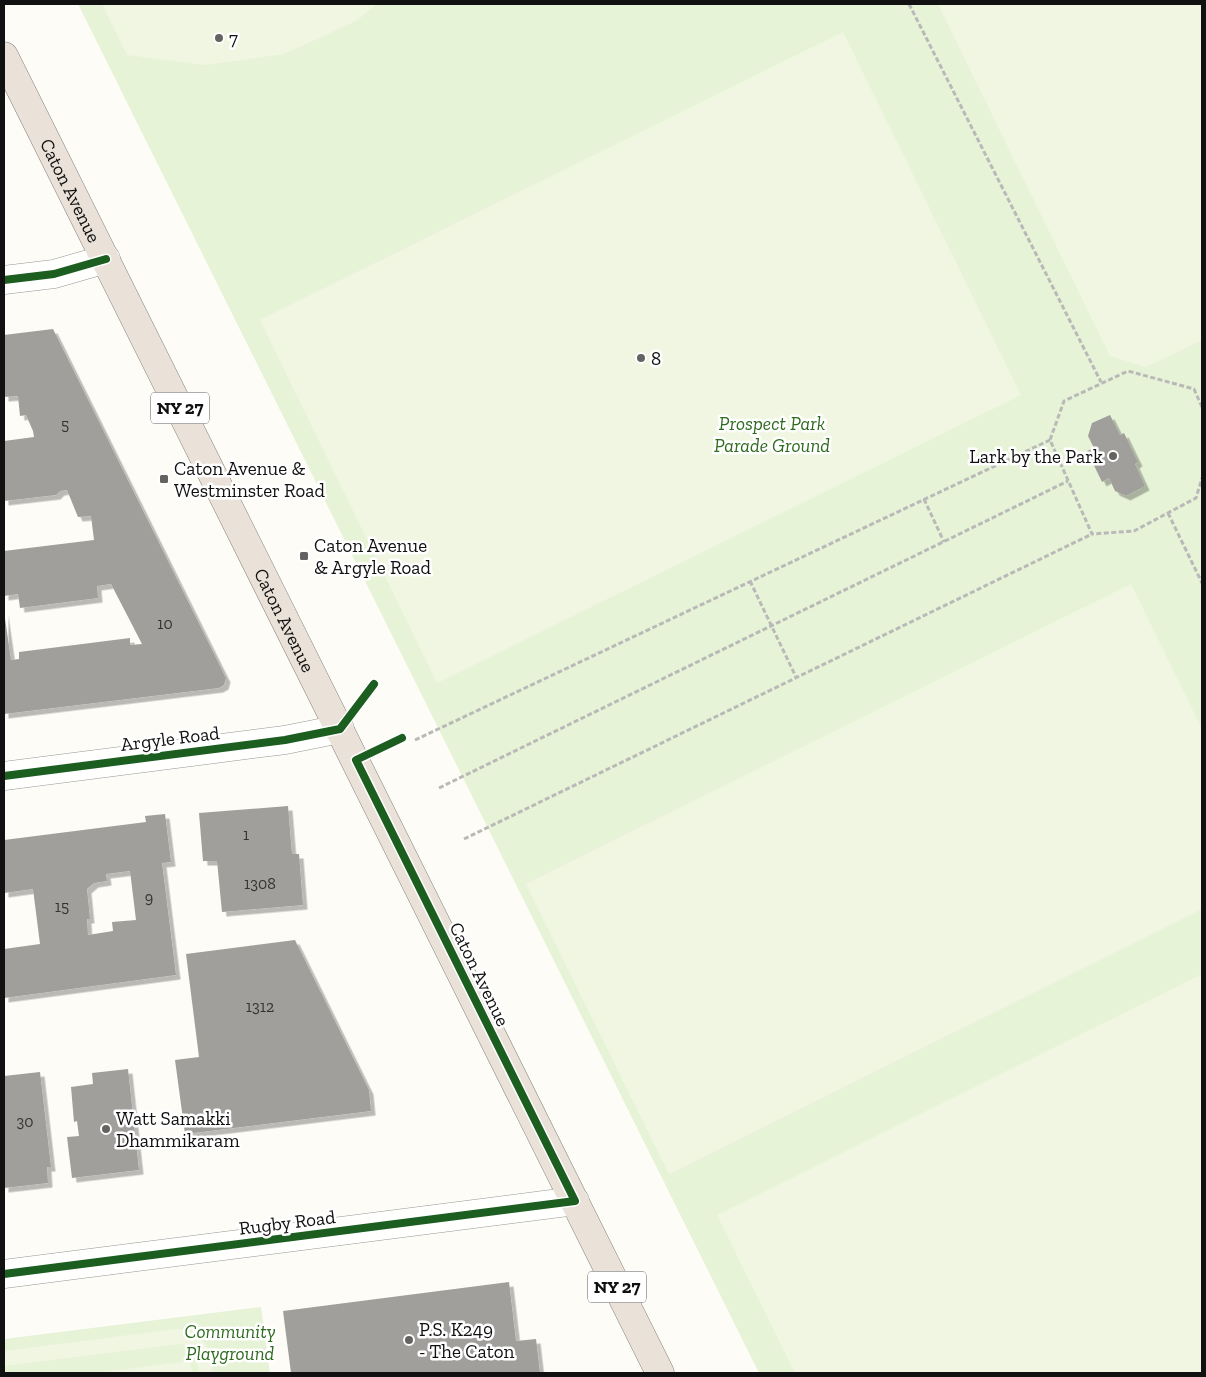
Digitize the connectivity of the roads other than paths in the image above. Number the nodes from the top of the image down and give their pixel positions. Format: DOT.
graph roads {
  1 [pos="4,56"];
  2 [pos="106,259"];
  3 [pos="4,280"];
  4 [pos="340,729"];
  5 [pos="4,776"];
  6 [pos="575,1201"];
  7 [pos="4,1274"];
  8 [pos="660,1373"];
  1 -- 2 [label="highway, Caton Avenue / NY 27"];
  2 -- 3 [label="street"];
  2 -- 4 [label="highway, Caton Avenue / NY 27"];
  4 -- 5 [label="street, Argyle Road"];
  4 -- 6 [label="highway, Caton Avenue / NY 27"];
  6 -- 7 [label="street, Rugby Road"];
  6 -- 8 [label="highway, Caton Avenue / NY 27"];
}
